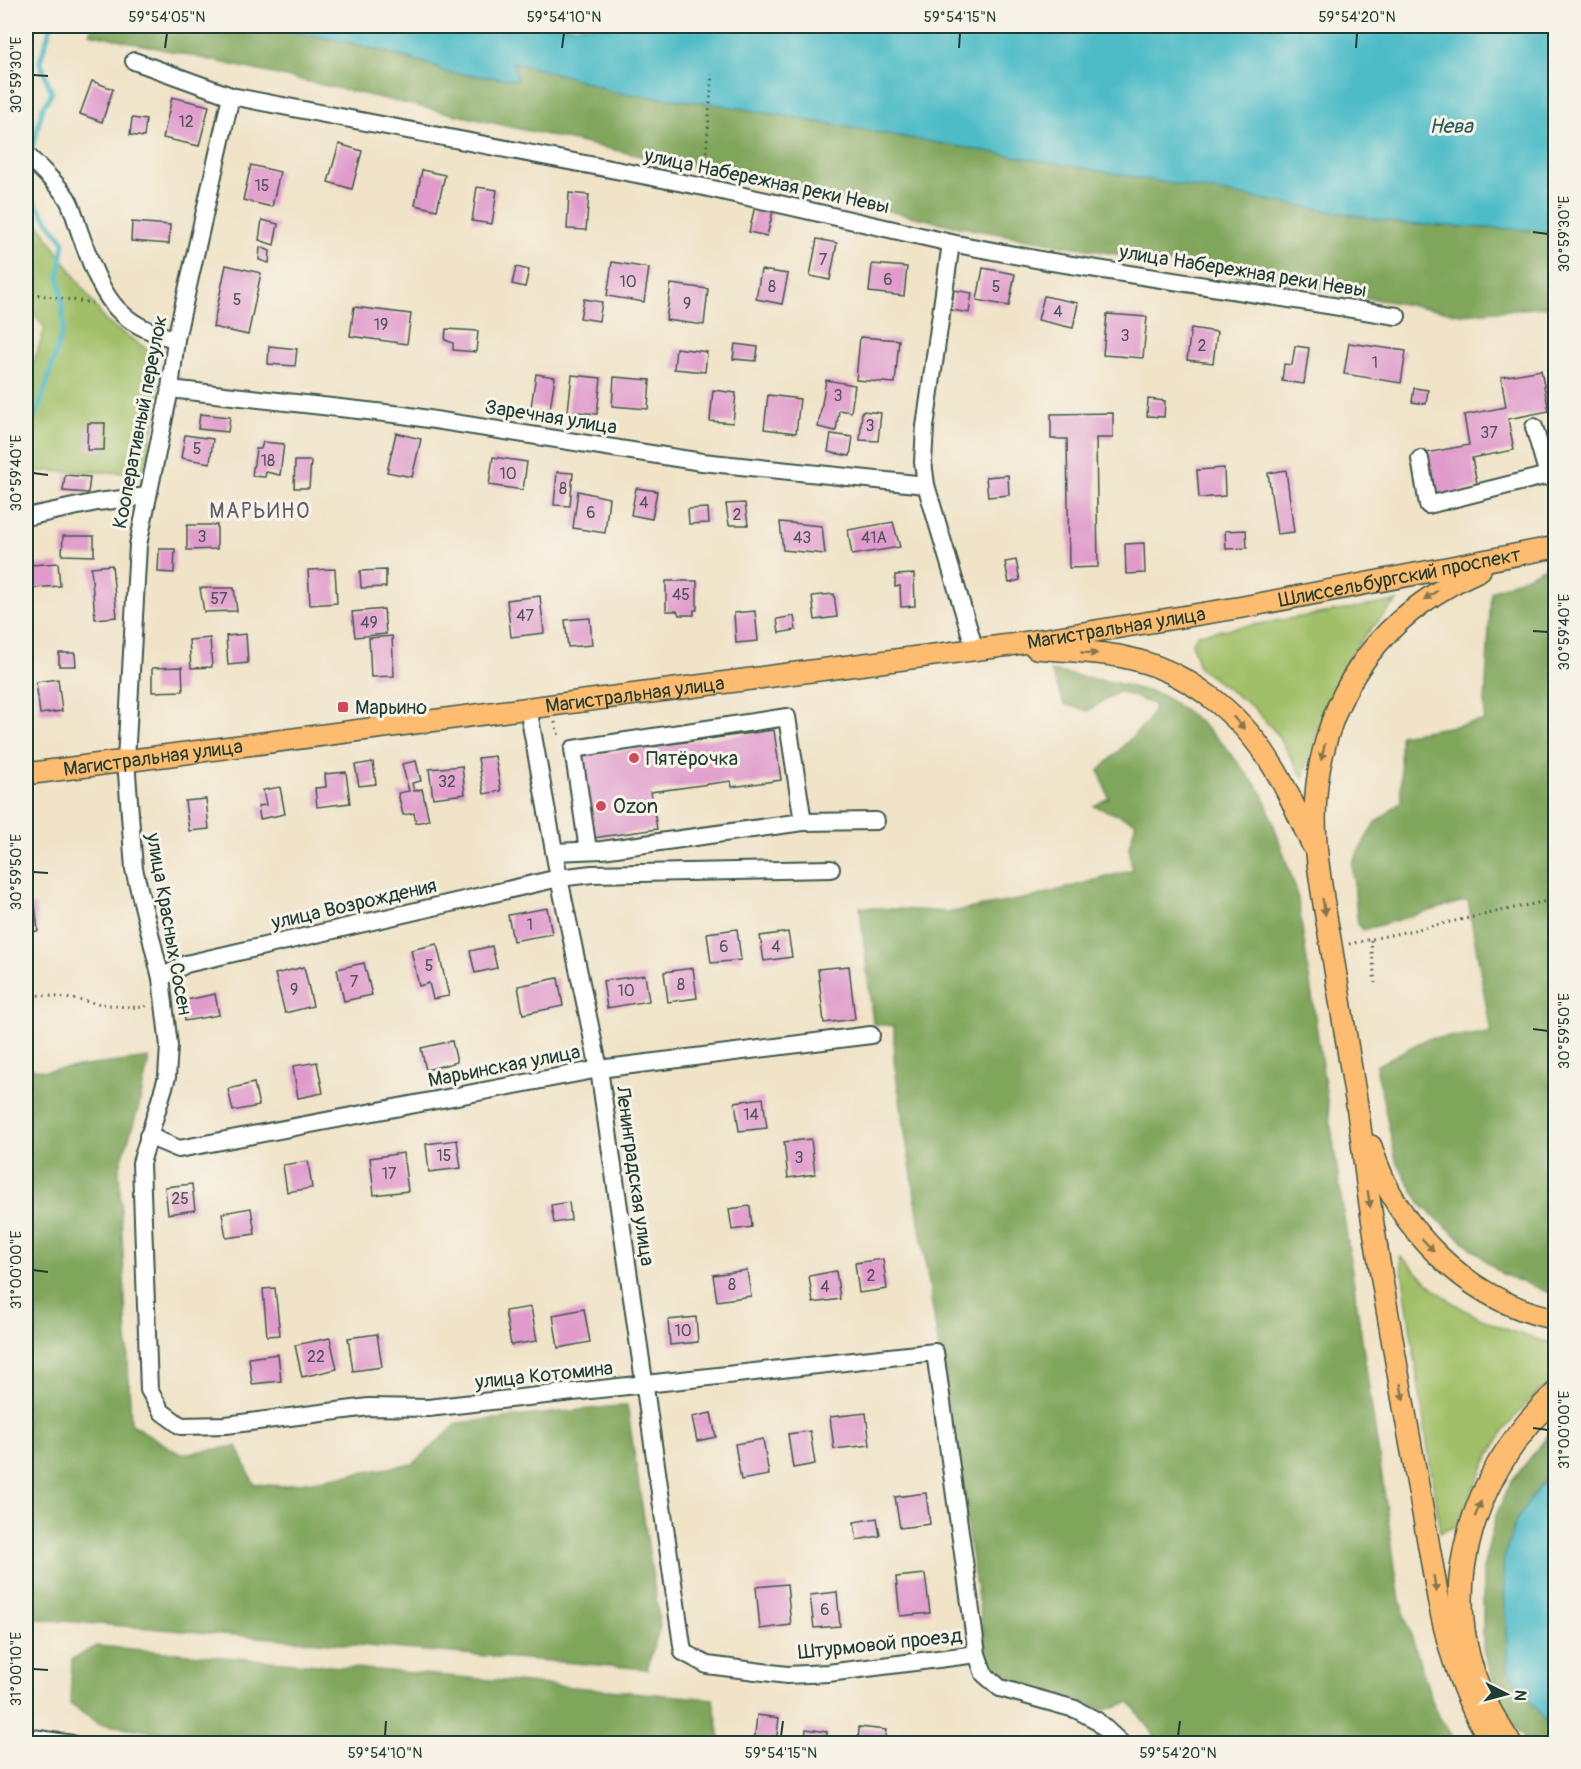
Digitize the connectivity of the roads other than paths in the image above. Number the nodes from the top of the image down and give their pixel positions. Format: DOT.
graph roads {
  1 [pos="134,62"];
  2 [pos="231,96"];
  3 [pos="26,154"];
  4 [pos="951,243"];
  5 [pos="1397,316"];
  6 [pos="176,339"];
  7 [pos="170,389"];
  8 [pos="1534,427"];
  9 [pos="1420,459"];
  10 [pos="1552,479"];
  11 [pos="926,485"];
  12 [pos="148,496"];
  13 [pos="26,517"];
  14 [pos="1556,547"];
  15 [pos="1523,554"];
  16 [pos="1243,607"];
  17 [pos="1010,645"];
  18 [pos="975,650"];
  19 [pos="528,708"];
  20 [pos="126,760"];
  21 [pos="26,774"];
  22 [pos="876,821"];
  23 [pos="803,822"];
  24 [pos="1314,849"];
  25 [pos="588,850"];
  26 [pos="554,852"];
  27 [pos="831,869"];
  28 [pos="559,879"];
  29 [pos="161,978"];
  30 [pos="871,1035"];
  31 [pos="598,1070"];
  32 [pos="1356,1100"];
  33 [pos="148,1136"];
  34 [pos="1556,1319"];
  35 [pos="645,1385"];
  36 [pos="1556,1394"];
  37 [pos="162,1412"];
  38 [pos="683,1652"];
  39 [pos="977,1654"];
  40 [pos="26,1737"];
  41 [pos="72,1743"];
  42 [pos="1122,1743"];
  43 [pos="1493,1743"];
  44 [pos="1509,1743"];
  1 -- 2 [label="street, улица Набережная реки Невы"];
  2 -- 4 [label="street, улица Набережная реки Невы"];
  2 -- 6 [label="street, Кооперативный переулок"];
  3 -- 6 [label="street"];
  4 -- 5 [label="street, улица Набережная реки Невы"];
  4 -- 11 [label="street"];
  6 -- 7 [label="street, Кооперативный переулок"];
  7 -- 11 [label="street, Заречная улица"];
  7 -- 12 [label="street, Кооперативный переулок"];
  8 -- 10 [label="street"];
  9 -- 10 [label="street"];
  11 -- 18 [label="street"];
  12 -- 13 [label="street"];
  12 -- 20 [label="street, Кооперативный переулок"];
  14 -- 15 [label="main road, Шлиссельбургский проспект"];
  15 -- 16 [label="main road, Шлиссельбургский проспект"];
  15 -- 24 [label="main road, one-way"];
  16 -- 17 [label="main road, Магистральная улица"];
  17 -- 18 [label="main road, Магистральная улица"];
  17 -- 24 [label="main road, one-way"];
  18 -- 19 [label="main road, Магистральная улица"];
  19 -- 20 [label="main road, Магистральная улица"];
  19 -- 26 [label="street, Ленинградская улица"];
  20 -- 21 [label="main road, Магистральная улица"];
  20 -- 29 [label="street, улица Красных Сосен"];
  22 -- 23 [label="street"];
  23 -- 25 [label="street"];
  23 -- 25 [label="street"];
  24 -- 32 [label="main road, one-way"];
  25 -- 26 [label="street"];
  26 -- 28 [label="street, Ленинградская улица"];
  27 -- 28 [label="street, улица Возрождения"];
  28 -- 29 [label="street, улица Возрождения"];
  28 -- 31 [label="street, Ленинградская улица"];
  29 -- 33 [label="street, улица Красных Сосен"];
  30 -- 31 [label="street, Марьинская улица"];
  31 -- 33 [label="street, Марьинская улица"];
  31 -- 35 [label="street, Ленинградская улица"];
  32 -- 34 [label="main road, one-way"];
  32 -- 43 [label="main road, one-way"];
  33 -- 37 [label="street, улица Красных Сосен"];
  35 -- 37 [label="street, улица Котомина"];
  35 -- 38 [label="street, Ленинградская улица"];
  35 -- 39 [label="street, улица Котомина"];
  44 -- 36 [label="highway, one-way"];
  38 -- 39 [label="street, Штурмовой проезд"];
  39 -- 42 [label="street"];
  40 -- 41 [label="street"];
}
